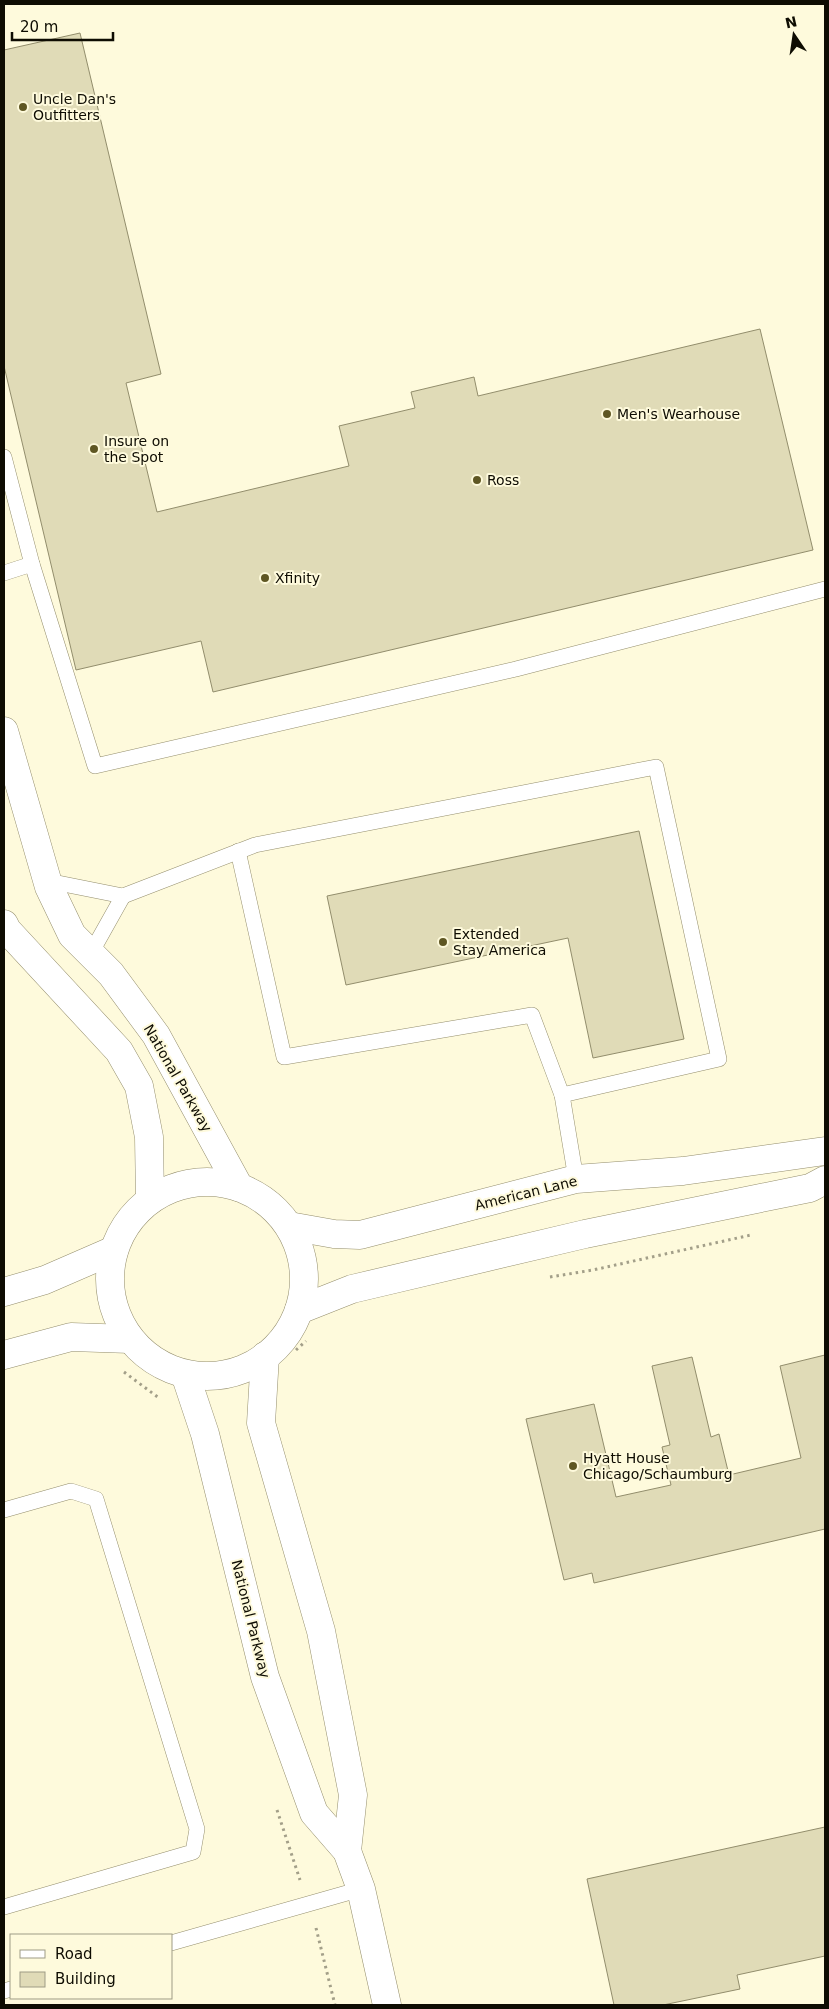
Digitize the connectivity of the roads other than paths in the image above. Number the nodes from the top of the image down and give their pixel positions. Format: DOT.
graph roads {
  1 [pos="4,457"];
  2 [pos="32,564"];
  3 [pos="4,573"];
  4 [pos="825,589"];
  5 [pos="4,731"];
  6 [pos="238,851"];
  7 [pos="48,881"];
  8 [pos="123,896"];
  9 [pos="4,924"];
  10 [pos="91,954"];
  11 [pos="562,1095"];
  12 [pos="825,1151"];
  13 [pos="576,1179"];
  14 [pos="825,1180"];
  15 [pos="239,1187"];
  16 [pos="150,1200"];
  17 [pos="289,1226"];
  18 [pos="114,1250"];
  19 [pos="4,1292"];
  20 [pos="299,1310"];
  21 [pos="130,1339"];
  22 [pos="4,1354"];
  23 [pos="265,1356"];
  24 [pos="185,1374"];
  25 [pos="4,1510"];
  26 [pos="347,1851"];
  27 [pos="361,1889"];
  28 [pos="4,1907"];
  29 [pos="172,1943"];
  30 [pos="387,2005"];
  1 -- 2 [label="lane"];
  2 -- 3 [label="lane"];
  2 -- 4 [label="lane"];
  5 -- 7 [label="street, National Parkway"];
  6 -- 8 [label="lane"];
  6 -- 11 [label="lane"];
  6 -- 11 [label="lane"];
  7 -- 8 [label="lane"];
  7 -- 10 [label="street, National Parkway"];
  8 -- 10 [label="lane"];
  9 -- 16 [label="street"];
  10 -- 15 [label="street, National Parkway"];
  11 -- 13 [label="lane"];
  12 -- 13 [label="street, American Lane"];
  13 -- 17 [label="street, American Lane"];
  14 -- 20 [label="street"];
  15 -- 16 [label="street"];
  15 -- 17 [label="street"];
  16 -- 18 [label="street"];
  17 -- 20 [label="street"];
  18 -- 19 [label="street"];
  18 -- 21 [label="street"];
  20 -- 23 [label="street"];
  21 -- 22 [label="street"];
  21 -- 24 [label="street"];
  23 -- 24 [label="street"];
  23 -- 26 [label="street, National Parkway"];
  24 -- 26 [label="street, National Parkway"];
  25 -- 28 [label="lane"];
  26 -- 27 [label="street, National Parkway"];
  27 -- 29 [label="lane"];
  27 -- 30 [label="street, National Parkway"];
}
